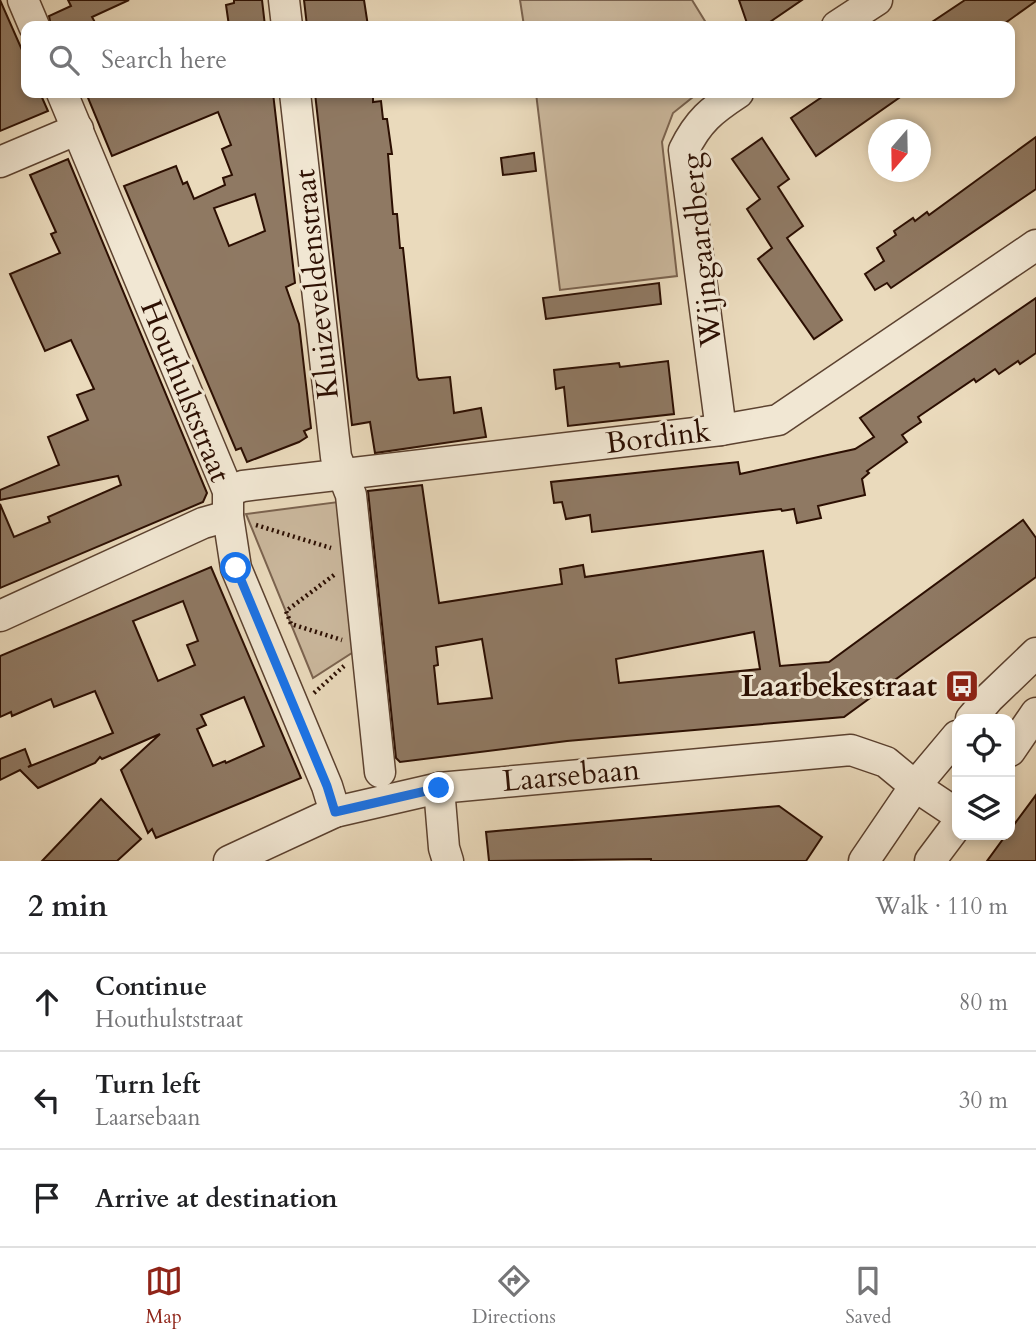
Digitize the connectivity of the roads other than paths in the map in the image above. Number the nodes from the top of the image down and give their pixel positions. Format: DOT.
graph roads {
  1 [pos="23,0"];
  2 [pos="284,0"];
  3 [pos="877,0"];
  4 [pos="32,21"];
  5 [pos="286,21"];
  6 [pos="845,21"];
  7 [pos="64,98"];
  8 [pos="296,98"];
  9 [pos="730,98"];
  10 [pos="78,129"];
  11 [pos="0,162"];
  12 [pos="1036,245"];
  13 [pos="721,430"];
  14 [pos="343,475"];
  15 [pos="228,504"];
  16 [pos="0,616"];
  17 [pos="1036,653"];
  18 [pos="1036,713"];
  19 [pos="975,714"];
  20 [pos="952,742"];
  21 [pos="1015,744"];
  22 [pos="380,772"];
  23 [pos="915,786"];
  24 [pos="439,788"];
  25 [pos="952,811"];
  26 [pos="335,812"];
  27 [pos="952,832"];
  28 [pos="229,861"];
  29 [pos="447,861"];
  30 [pos="864,861"];
  31 [pos="930,861"];
  1 -- 4 [label="street"];
  2 -- 5 [label="street"];
  3 -- 6 [label="street"];
  7 -- 10 [label="street, Houthulststraat"];
  8 -- 14 [label="street, Kluizeveldenstraat"];
  9 -- 13 [label="street, Wijngaardberg"];
  10 -- 11 [label="street"];
  10 -- 15 [label="street, Houthulststraat"];
  12 -- 13 [label="street, Bordink"];
  13 -- 14 [label="street, Bordink"];
  14 -- 15 [label="street, Bordink"];
  14 -- 22 [label="street"];
  15 -- 16 [label="street, Bordink"];
  15 -- 26 [label="street, Houthulststraat"];
  17 -- 19 [label="street"];
  18 -- 21 [label="street"];
  20 -- 23 [label="street"];
  23 -- 24 [label="street, Laarsebaan"];
  23 -- 25 [label="street, Laarsebaan"];
  23 -- 30 [label="street"];
  24 -- 26 [label="street, Laarsebaan"];
  24 -- 29 [label="street"];
  26 -- 28 [label="street, Laarsebaan"];
  27 -- 31 [label="street"];
}
